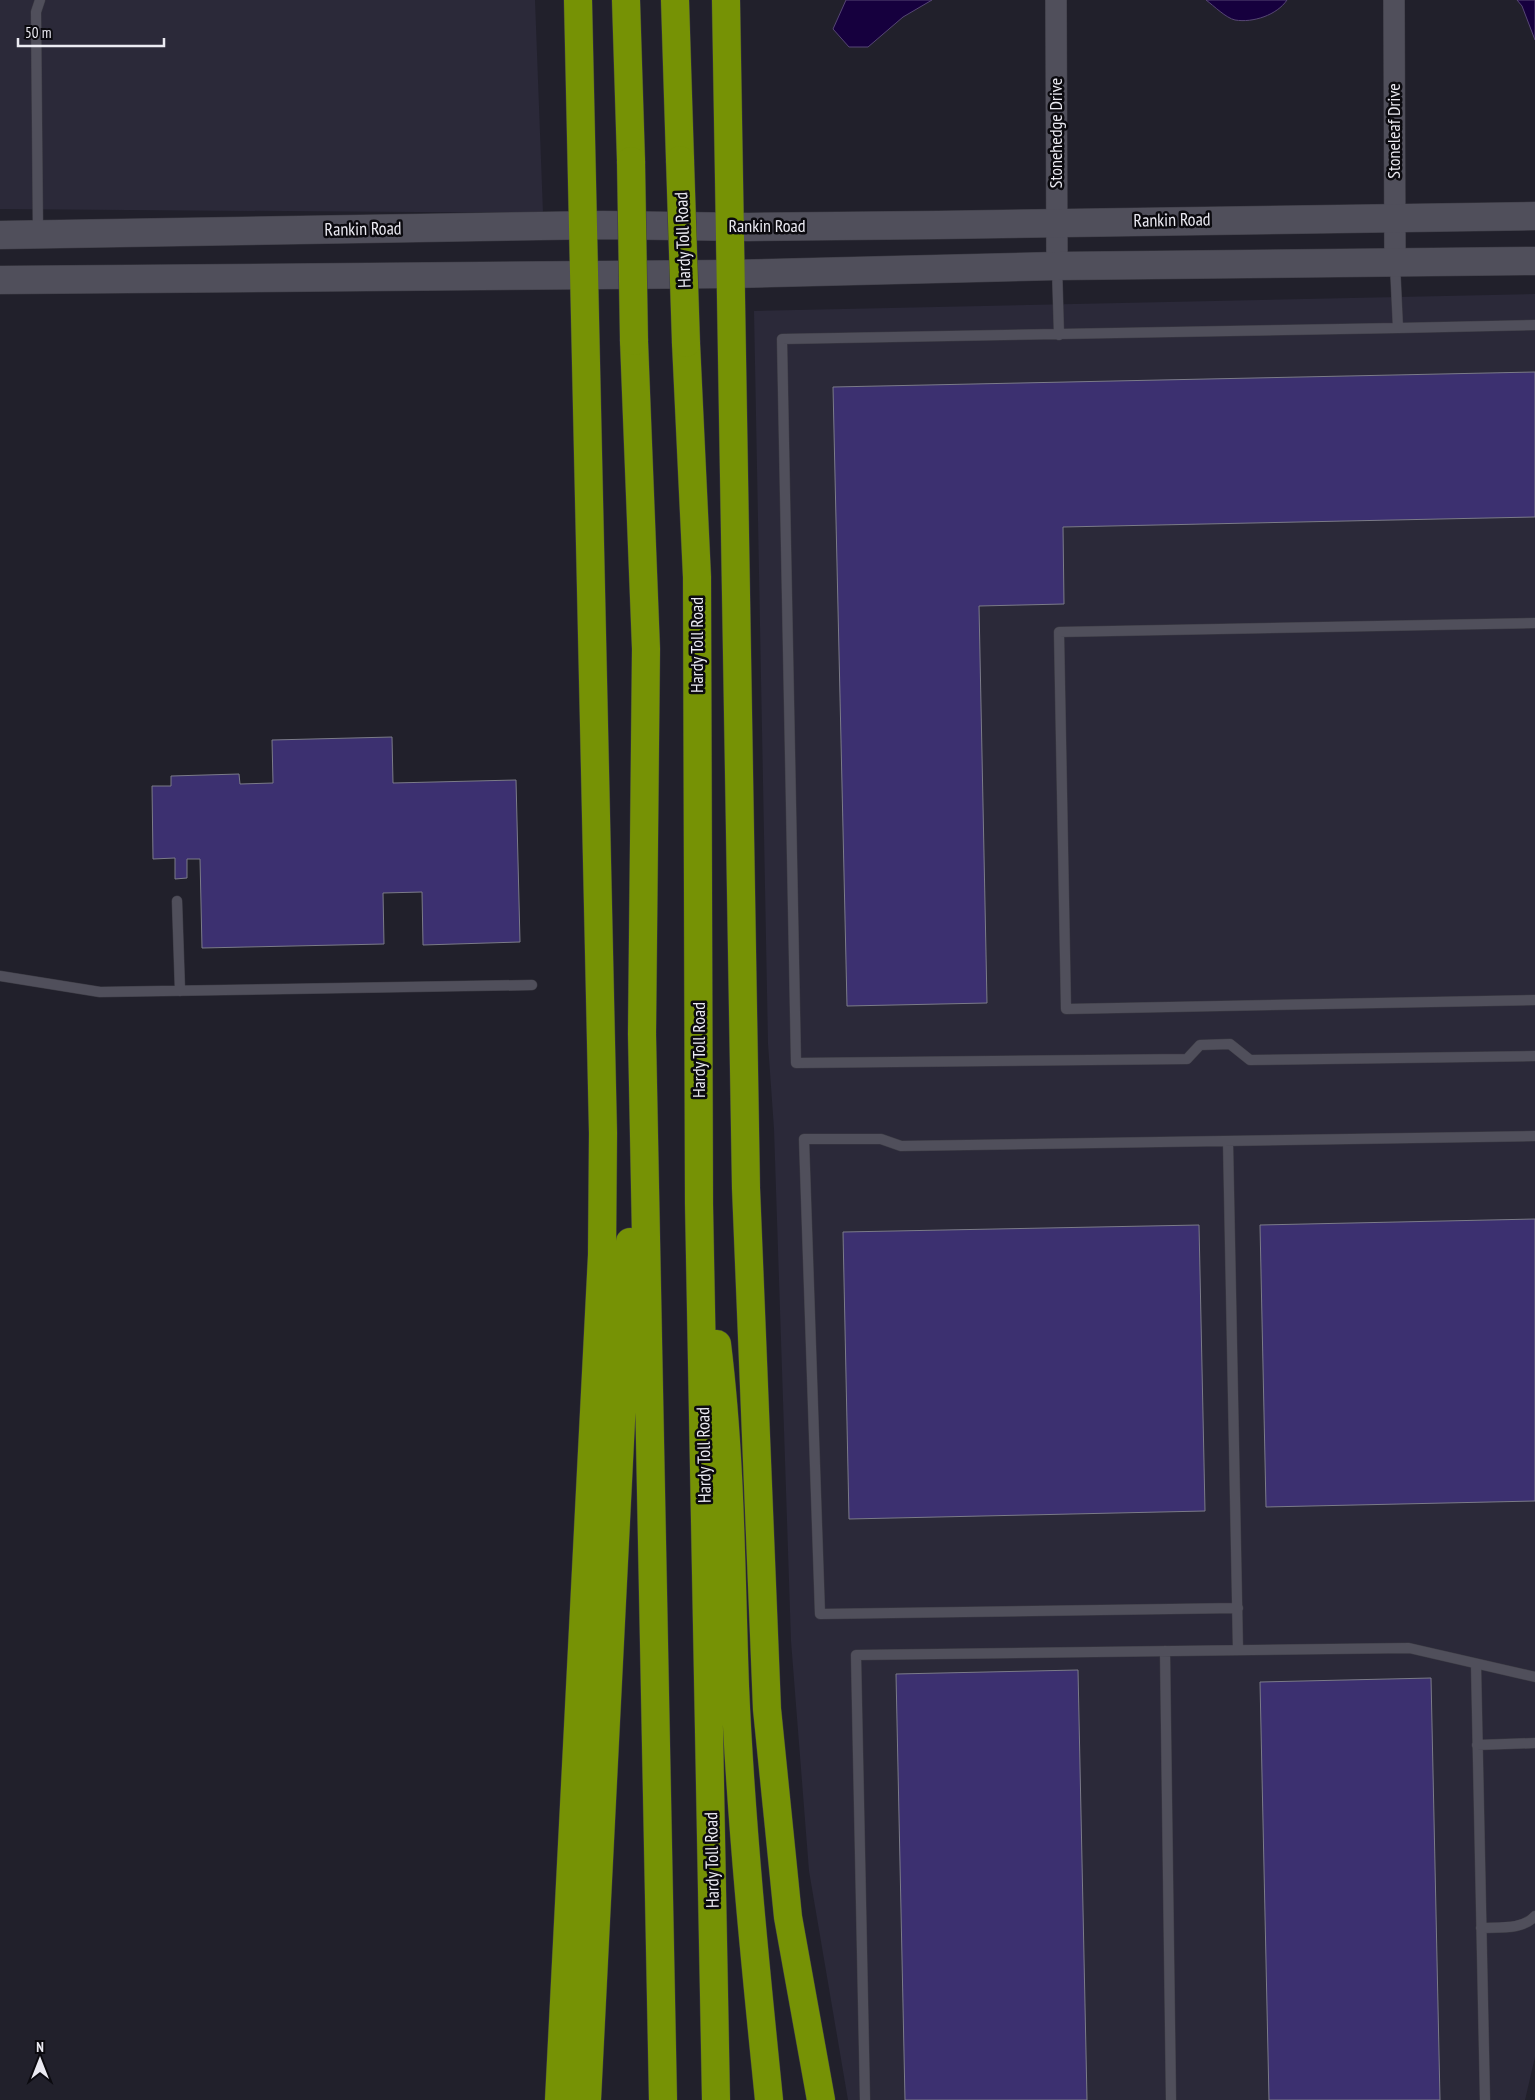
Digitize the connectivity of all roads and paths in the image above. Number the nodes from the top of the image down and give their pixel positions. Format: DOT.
graph roads {
  1 [pos="40,0"];
  2 [pos="578,0"];
  3 [pos="626,0"];
  4 [pos="675,0"];
  5 [pos="726,0"];
  6 [pos="1056,0"];
  7 [pos="1394,0"];
  8 [pos="1535,216"];
  9 [pos="1395,217"];
  10 [pos="1057,222"];
  11 [pos="583,226"];
  12 [pos="729,226"];
  13 [pos="0,235"];
  14 [pos="38,235"];
  15 [pos="1535,260"];
  16 [pos="1395,262"];
  17 [pos="1057,266"];
  18 [pos="731,274"];
  19 [pos="584,275"];
  20 [pos="38,279"];
  21 [pos="0,280"];
  22 [pos="1535,325"];
  23 [pos="1398,328"];
  24 [pos="1059,335"];
  25 [pos="1535,623"];
  26 [pos="176,901"];
  27 [pos="0,976"];
  28 [pos="532,985"];
  29 [pos="180,991"];
  30 [pos="1535,1000"];
  31 [pos="642,1034"];
  32 [pos="1535,1056"];
  33 [pos="1535,1136"];
  34 [pos="1228,1141"];
  35 [pos="699,1204"];
  36 [pos="1238,1608"];
  37 [pos="1238,1650"];
  38 [pos="1165,1651"];
  39 [pos="1476,1664"];
  40 [pos="1535,1678"];
  41 [pos="1535,1742"];
  42 [pos="1477,1745"];
  43 [pos="1535,1916"];
  44 [pos="1482,1928"];
  45 [pos="559,2100"];
  46 [pos="587,2100"];
  47 [pos="664,2100"];
  48 [pos="716,2100"];
  49 [pos="769,2100"];
  50 [pos="821,2100"];
  51 [pos="865,2100"];
  52 [pos="1171,2100"];
  53 [pos="1485,2100"];
  1 -- 14 [label="lane"];
  2 -- 11 [label="highway"];
  3 -- 31 [label="highway, bridge"];
  4 -- 35 [label="highway, Hardy Toll Road, bridge"];
  5 -- 12 [label="highway"];
  6 -- 10 [label="street, Stonehedge Drive"];
  7 -- 9 [label="street, Stoneleaf Drive"];
  8 -- 9 [label="main road, Rankin Road"];
  9 -- 10 [label="main road, Rankin Road"];
  9 -- 16 [label="street, Stoneleaf Drive"];
  10 -- 12 [label="main road, Rankin Road"];
  10 -- 17 [label="street, Stonehedge Drive"];
  11 -- 12 [label="main road, Rankin Road"];
  11 -- 14 [label="main road, Rankin Road"];
  11 -- 19 [label="highway"];
  12 -- 18 [label="highway"];
  13 -- 14 [label="main road, Rankin Road"];
  14 -- 20 [label="main road"];
  15 -- 16 [label="main road"];
  16 -- 17 [label="main road"];
  16 -- 23 [label="lane"];
  17 -- 18 [label="main road"];
  17 -- 24 [label="lane"];
  18 -- 19 [label="main road"];
  18 -- 50 [label="highway"];
  19 -- 20 [label="main road"];
  19 -- 45 [label="highway"];
  20 -- 21 [label="main road"];
  22 -- 23 [label="lane"];
  23 -- 24 [label="lane"];
  24 -- 32 [label="lane"];
  25 -- 30 [label="lane"];
  26 -- 29 [label="lane"];
  27 -- 29 [label="lane"];
  28 -- 29 [label="lane"];
  31 -- 46 [label="highway"];
  31 -- 47 [label="highway"];
  33 -- 34 [label="lane"];
  34 -- 36 [label="lane"];
  34 -- 36 [label="lane"];
  35 -- 48 [label="highway, Hardy Toll Road"];
  35 -- 49 [label="highway"];
  36 -- 37 [label="lane"];
  37 -- 38 [label="lane"];
  37 -- 39 [label="lane"];
  38 -- 51 [label="lane"];
  38 -- 52 [label="lane"];
  39 -- 40 [label="lane"];
  39 -- 42 [label="lane"];
  41 -- 42 [label="lane"];
  42 -- 44 [label="lane"];
  43 -- 44 [label="lane"];
  44 -- 53 [label="lane"];
}
